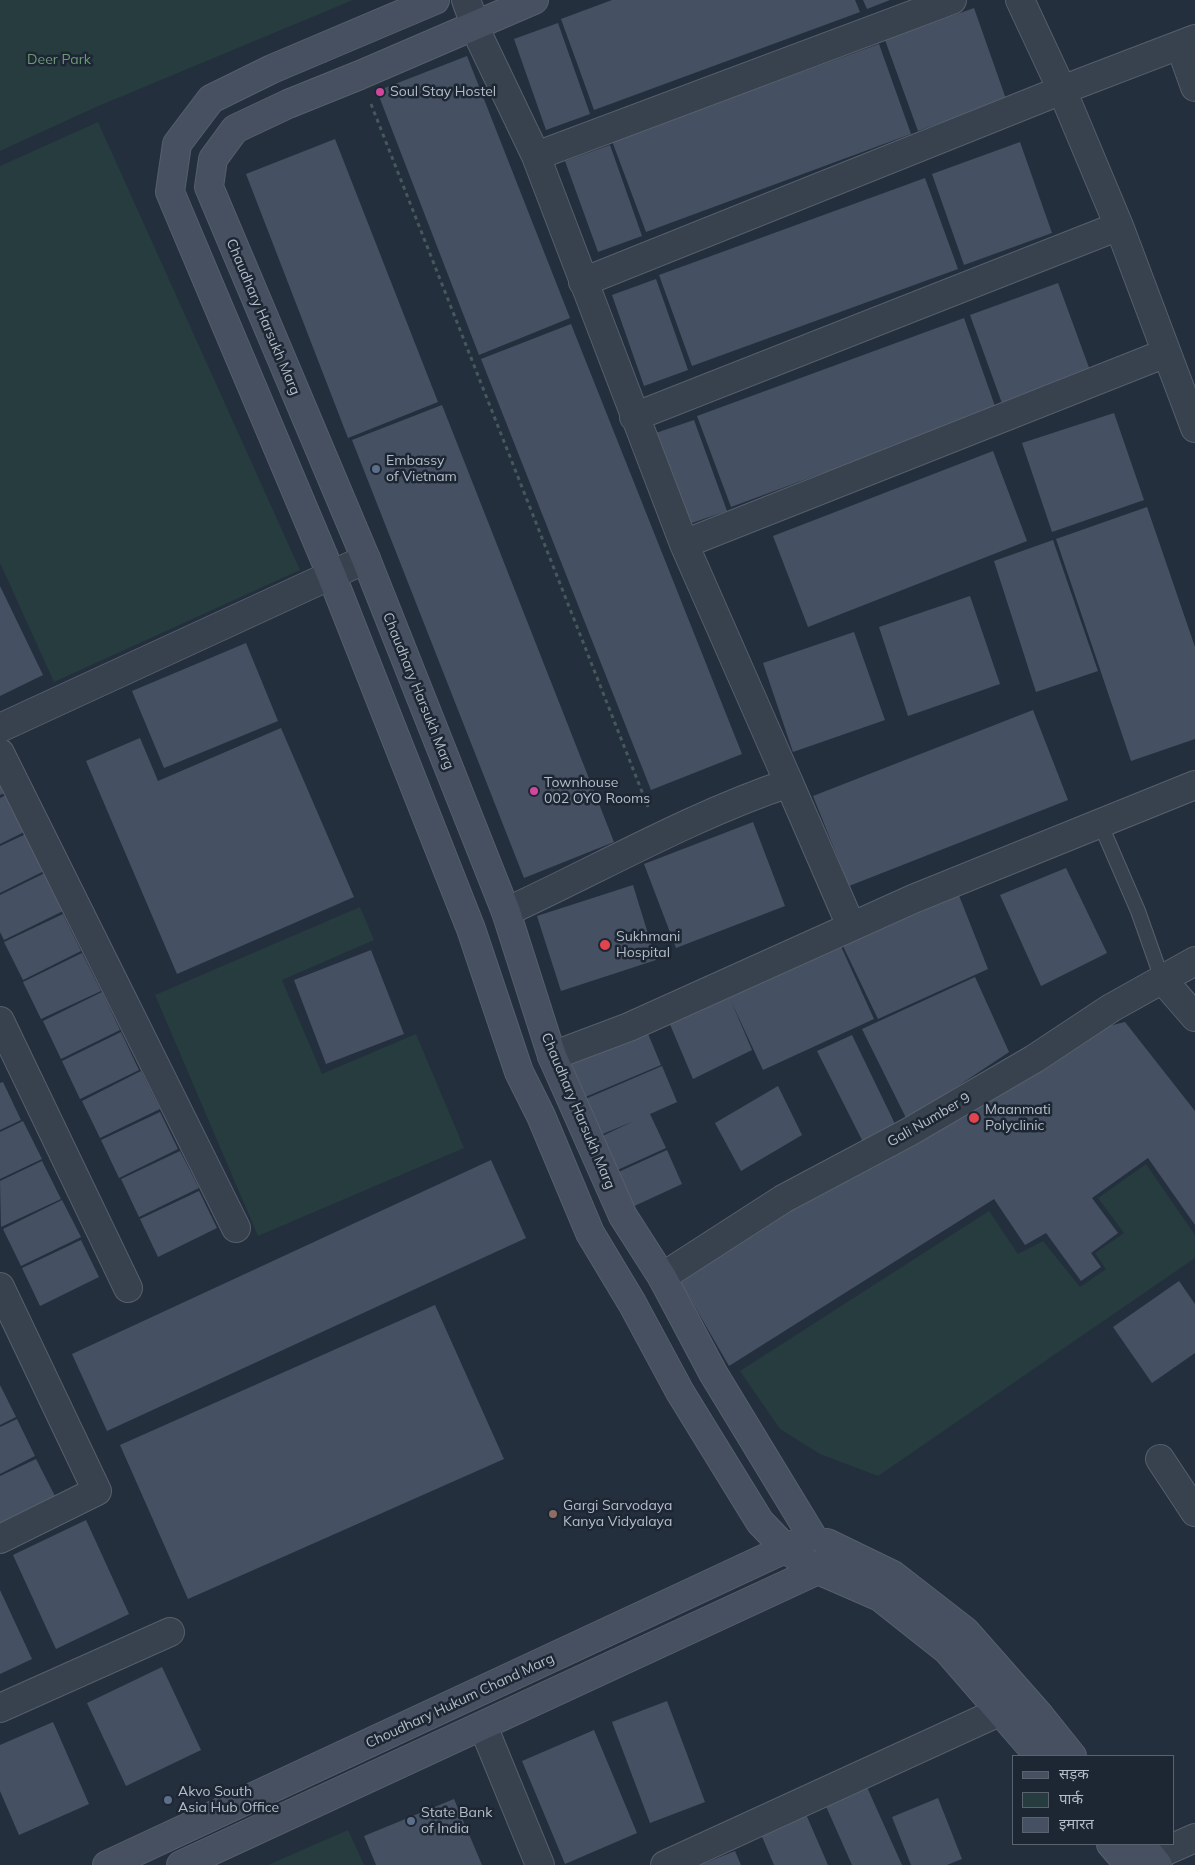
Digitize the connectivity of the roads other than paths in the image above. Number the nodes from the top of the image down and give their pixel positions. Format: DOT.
graph roads {
  1 [pos="435,0"];
  2 [pos="534,0"];
  3 [pos="952,0"];
  4 [pos="1020,0"];
  5 [pos="471,12"];
  6 [pos="1188,42"];
  7 [pos="1195,86"];
  8 [pos="1062,90"];
  9 [pos="175,155"];
  10 [pos="536,156"];
  11 [pos="213,160"];
  12 [pos="1119,226"];
  13 [pos="583,282"];
  14 [pos="1166,353"];
  15 [pos="634,417"];
  16 [pos="1195,428"];
  17 [pos="684,544"];
  18 [pos="366,559"];
  19 [pos="331,574"];
  20 [pos="0,728"];
  21 [pos="0,753"];
  22 [pos="789,783"];
  23 [pos="1195,785"];
  24 [pos="1100,823"];
  25 [pos="506,912"];
  26 [pos="851,926"];
  27 [pos="1195,961"];
  28 [pos="1162,980"];
  29 [pos="1195,1017"];
  30 [pos="0,1021"];
  31 [pos="552,1056"];
  32 [pos="236,1228"];
  33 [pos="662,1277"];
  34 [pos="0,1288"];
  35 [pos="128,1288"];
  36 [pos="1160,1459"];
  37 [pos="1195,1512"];
  38 [pos="812,1536"];
  39 [pos="0,1539"];
  40 [pos="787,1550"];
  41 [pos="844,1552"];
  42 [pos="818,1570"];
  43 [pos="170,1632"];
  44 [pos="0,1708"];
  45 [pos="1001,1711"];
  46 [pos="483,1726"];
  47 [pos="1038,1755"];
  48 [pos="1071,1755"];
  49 [pos="1195,1838"];
  50 [pos="1113,1845"];
  51 [pos="1145,1858"];
  52 [pos="107,1865"];
  53 [pos="181,1865"];
  54 [pos="540,1865"];
  55 [pos="665,1865"];
  1 -- 9 [label="street"];
  2 -- 5 [label="street, Chaudhary Harsukh Marg"];
  3 -- 10 [label="street"];
  4 -- 8 [label="street"];
  5 -- 10 [label="street"];
  5 -- 11 [label="street, Chaudhary Harsukh Marg"];
  6 -- 7 [label="street"];
  6 -- 8 [label="street"];
  8 -- 12 [label="street"];
  8 -- 13 [label="street"];
  9 -- 11 [label="street"];
  9 -- 19 [label="street"];
  10 -- 13 [label="street"];
  11 -- 18 [label="street, Chaudhary Harsukh Marg"];
  12 -- 14 [label="street"];
  12 -- 15 [label="street"];
  13 -- 15 [label="street"];
  14 -- 16 [label="street"];
  14 -- 17 [label="street"];
  15 -- 17 [label="street"];
  17 -- 22 [label="street"];
  18 -- 19 [label="street"];
  18 -- 25 [label="street, Chaudhary Harsukh Marg"];
  19 -- 20 [label="street"];
  19 -- 40 [label="street"];
  21 -- 32 [label="street"];
  22 -- 25 [label="street"];
  22 -- 26 [label="street"];
  23 -- 24 [label="street"];
  24 -- 26 [label="street"];
  24 -- 28 [label="lane"];
  25 -- 31 [label="street, Chaudhary Harsukh Marg"];
  26 -- 31 [label="street"];
  27 -- 28 [label="street, Gali Number 9"];
  28 -- 29 [label="street"];
  28 -- 33 [label="street, Gali Number 9"];
  30 -- 35 [label="street"];
  31 -- 33 [label="street, Chaudhary Harsukh Marg"];
  33 -- 38 [label="street, Chaudhary Harsukh Marg"];
  34 -- 39 [label="street"];
  36 -- 37 [label="street"];
  38 -- 40 [label="street, Choudhary Hukum Chand Marg"];
  38 -- 41 [label="street"];
  40 -- 42 [label="street"];
  40 -- 52 [label="street, Choudhary Hukum Chand Marg"];
  41 -- 42 [label="street"];
  41 -- 48 [label="street"];
  42 -- 45 [label="street"];
  42 -- 46 [label="street"];
  43 -- 44 [label="street"];
  45 -- 47 [label="street"];
  45 -- 55 [label="street"];
  46 -- 53 [label="street"];
  46 -- 54 [label="street"];
  49 -- 51 [label="street"];
  50 -- 51 [label="street"];
}
